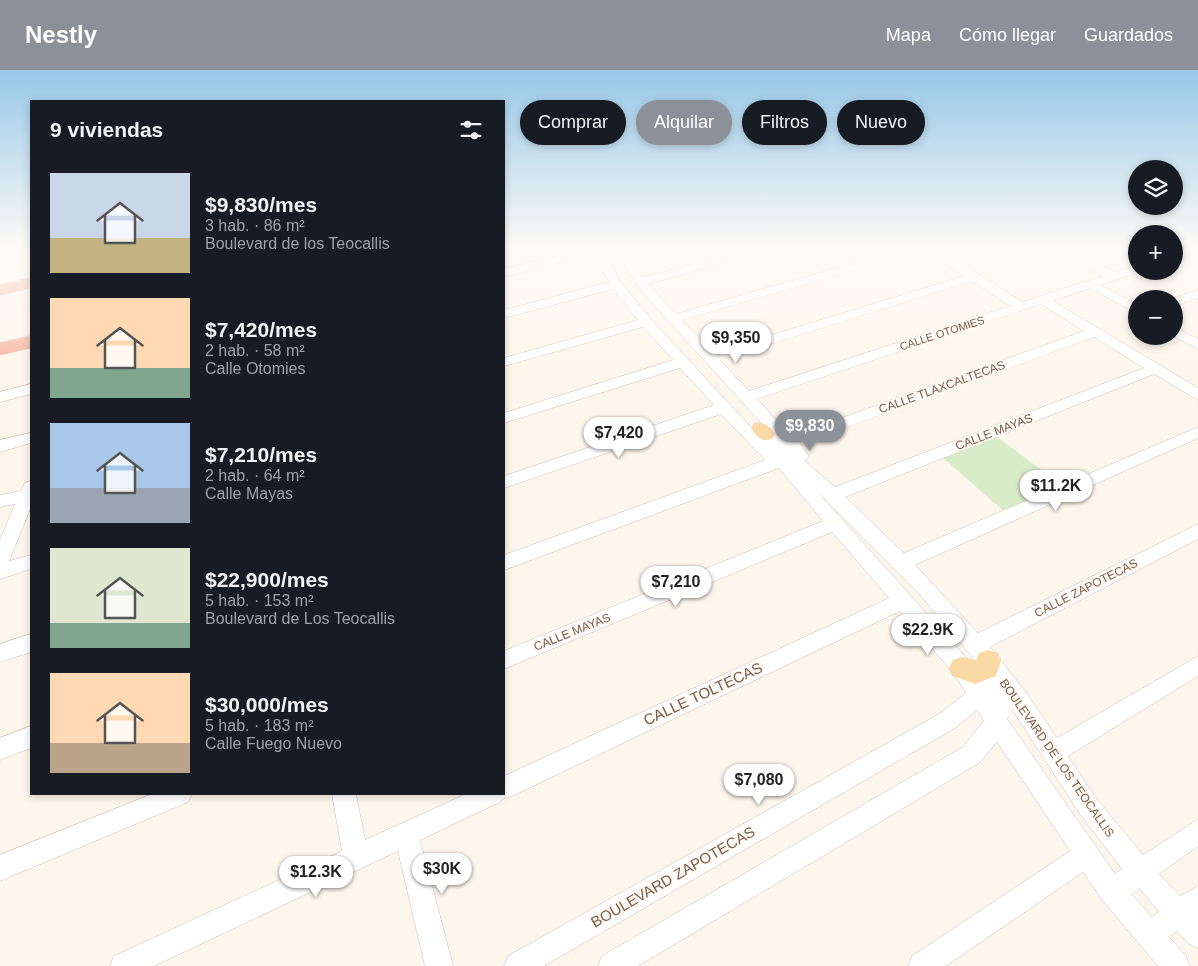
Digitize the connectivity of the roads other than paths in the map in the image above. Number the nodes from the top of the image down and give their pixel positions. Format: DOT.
graph roads {
  1 [pos="594,290"];
  2 [pos="621,290"];
  3 [pos="633,290"];
  4 [pos="647,290"];
  5 [pos="772,290"];
  6 [pos="932,290"];
  7 [pos="994,290"];
  8 [pos="1074,290"];
  9 [pos="1101,290"];
  10 [pos="1198,294"];
  11 [pos="1183,299"];
  12 [pos="1043,300"];
  13 [pos="1128,305"];
  14 [pos="1020,307"];
  15 [pos="505,314"];
  16 [pos="672,318"];
  17 [pos="646,322"];
  18 [pos="1095,332"];
  19 [pos="1183,336"];
  20 [pos="30,342"];
  21 [pos="1198,344"];
  22 [pos="0,349"];
  23 [pos="710,358"];
  24 [pos="505,362"];
  25 [pos="684,362"];
  26 [pos="1155,369"];
  27 [pos="30,389"];
  28 [pos="1198,395"];
  29 [pos="0,397"];
  30 [pos="747,397"];
  31 [pos="725,407"];
  32 [pos="505,418"];
  33 [pos="763,432"];
  34 [pos="1198,432"];
  35 [pos="30,438"];
  36 [pos="790,442"];
  37 [pos="0,446"];
  38 [pos="775,462"];
  39 [pos="793,475"];
  40 [pos="505,482"];
  41 [pos="30,492"];
  42 [pos="833,495"];
  43 [pos="0,501"];
  44 [pos="834,524"];
  45 [pos="1198,531"];
  46 [pos="0,560"];
  47 [pos="30,562"];
  48 [pos="505,563"];
  49 [pos="900,563"];
  50 [pos="0,571"];
  51 [pos="903,600"];
  52 [pos="30,643"];
  53 [pos="0,653"];
  54 [pos="981,653"];
  55 [pos="505,660"];
  56 [pos="1198,665"];
  57 [pos="962,668"];
  58 [pos="1008,687"];
  59 [pos="979,696"];
  60 [pos="996,721"];
  61 [pos="30,737"];
  62 [pos="0,749"];
  63 [pos="1054,752"];
  64 [pos="505,788"];
  65 [pos="178,795"];
  66 [pos="344,795"];
  67 [pos="490,795"];
  68 [pos="1198,831"];
  69 [pos="406,834"];
  70 [pos="1086,855"];
  71 [pos="356,856"];
  72 [pos="0,868"];
  73 [pos="1140,871"];
  74 [pos="1112,892"];
  75 [pos="1188,906"];
  76 [pos="1150,935"];
  77 [pos="1198,935"];
  78 [pos="124,966"];
  79 [pos="439,966"];
  80 [pos="518,966"];
  81 [pos="612,966"];
  82 [pos="922,966"];
  83 [pos="1176,966"];
  1 -- 15 [label="street"];
  2 -- 17 [label="street"];
  3 -- 33 [label="street, BOULEVARD DE LOS TEOCALLIS"];
  4 -- 16 [label="street"];
  5 -- 16 [label="street"];
  6 -- 23 [label="street"];
  7 -- 14 [label="street"];
  8 -- 12 [label="street, CALLE OTOMIES"];
  9 -- 13 [label="street"];
  10 -- 11 [label="street"];
  12 -- 14 [label="street, CALLE OTOMIES"];
  12 -- 18 [label="street"];
  14 -- 30 [label="street, CALLE OTOMIES"];
  16 -- 23 [label="street"];
  17 -- 24 [label="street"];
  17 -- 25 [label="street"];
  18 -- 26 [label="street"];
  18 -- 36 [label="street, CALLE TLAXCALTECAS"];
  19 -- 21 [label="street"];
  20 -- 22 [label="highway"];
  23 -- 30 [label="street"];
  25 -- 31 [label="street"];
  25 -- 32 [label="street"];
  26 -- 28 [label="street"];
  26 -- 42 [label="street, CALLE MAYAS"];
  27 -- 29 [label="street"];
  30 -- 36 [label="street"];
  31 -- 38 [label="street"];
  31 -- 40 [label="street"];
  33 -- 39 [label="street, BOULEVARD DE LOS TEOCALLIS"];
  33 -- 42 [label="street, BOULEVARD DE LOS TEOCALLIS"];
  34 -- 49 [label="street"];
  35 -- 37 [label="street"];
  36 -- 42 [label="street"];
  38 -- 39 [label="street"];
  38 -- 48 [label="street"];
  39 -- 44 [label="street, BOULEVARD DE LOS TEOCALLIS"];
  41 -- 43 [label="street"];
  41 -- 46 [label="street"];
  42 -- 49 [label="street, BOULEVARD DE LOS TEOCALLIS"];
  44 -- 51 [label="street, BOULEVARD DE LOS TEOCALLIS"];
  44 -- 55 [label="street, CALLE MAYAS"];
  45 -- 54 [label="street, CALLE ZAPOTECAS"];
  47 -- 50 [label="street"];
  49 -- 54 [label="street, BOULEVARD DE LOS TEOCALLIS"];
  51 -- 57 [label="street, BOULEVARD DE LOS TEOCALLIS"];
  51 -- 64 [label="street, CALLE TOLTECAS"];
  52 -- 53 [label="street"];
  54 -- 57 [label="main road"];
  54 -- 58 [label="street, BOULEVARD DE LOS TEOCALLIS"];
  56 -- 63 [label="street"];
  57 -- 59 [label="street, BOULEVARD DE LOS TEOCALLIS"];
  58 -- 59 [label="street, BOULEVARD ZAPOTECAS"];
  58 -- 60 [label="street"];
  58 -- 63 [label="street, BOULEVARD DE LOS TEOCALLIS"];
  59 -- 60 [label="street, BOULEVARD DE LOS TEOCALLIS"];
  59 -- 80 [label="street, BOULEVARD ZAPOTECAS"];
  60 -- 70 [label="street, BOULEVARD DE LOS TEOCALLIS"];
  60 -- 81 [label="street"];
  61 -- 62 [label="street"];
  63 -- 73 [label="street, BOULEVARD DE LOS TEOCALLIS"];
  65 -- 72 [label="street"];
  66 -- 71 [label="street"];
  67 -- 69 [label="street"];
  68 -- 73 [label="street"];
  69 -- 71 [label="street"];
  69 -- 79 [label="street"];
  70 -- 74 [label="street"];
  70 -- 82 [label="street"];
  71 -- 78 [label="street"];
  73 -- 74 [label="street"];
  73 -- 75 [label="street, BOULEVARD DE LOS TEOCALLIS"];
  74 -- 76 [label="street"];
  75 -- 76 [label="street"];
  75 -- 77 [label="street"];
  76 -- 83 [label="street"];
}
